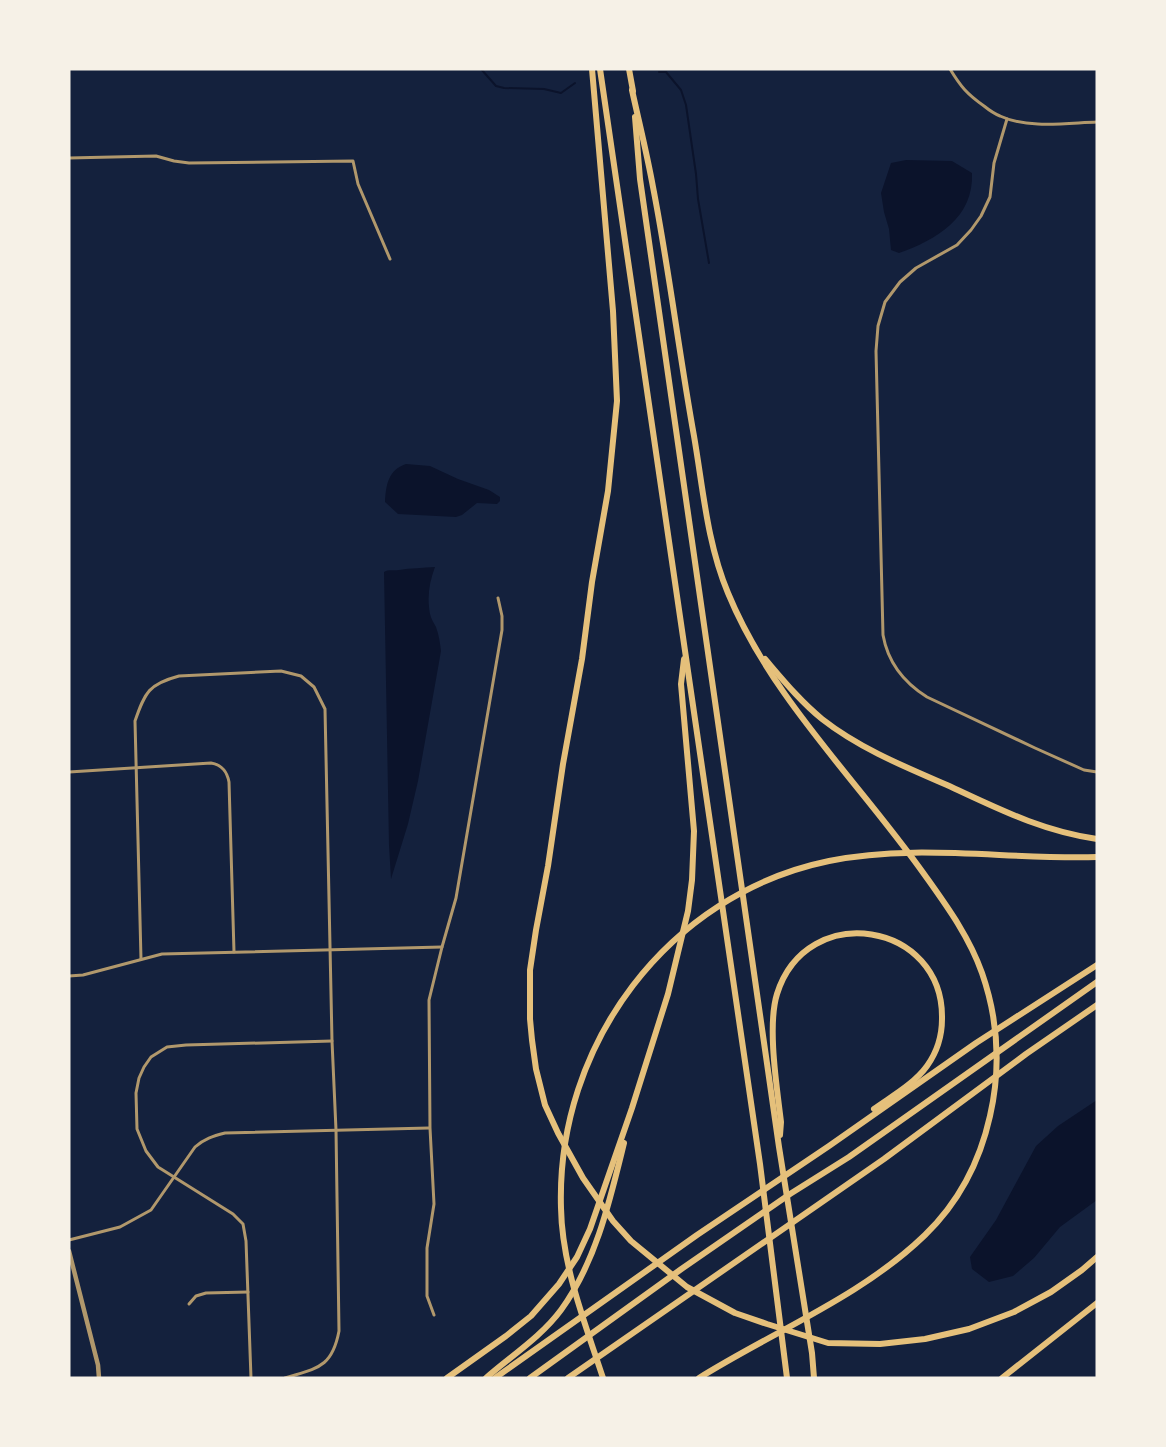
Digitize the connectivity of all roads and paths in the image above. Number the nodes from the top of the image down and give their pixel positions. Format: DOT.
graph roads {
  1 [pos="592,69"];
  2 [pos="600,69"];
  3 [pos="629,69"];
  4 [pos="950,69"];
  5 [pos="632,90"];
  6 [pos="1007,119"];
  7 [pos="1097,122"];
  8 [pos="69,158"];
  9 [pos="390,259"];
  10 [pos="498,598"];
  11 [pos="752,642"];
  12 [pos="685,652"];
  13 [pos="137,768"];
  14 [pos="69,772"];
  15 [pos="1097,772"];
  16 [pos="1097,839"];
  17 [pos="1097,857"];
  18 [pos="442,946"];
  19 [pos="330,949"];
  20 [pos="234,952"];
  21 [pos="141,959"];
  22 [pos="1097,965"];
  23 [pos="69,976"];
  24 [pos="1097,982"];
  25 [pos="1097,1005"];
  26 [pos="332,1041"];
  27 [pos="632,1108"];
  28 [pos="430,1128"];
  29 [pos="336,1130"];
  30 [pos="829,1146"];
  31 [pos="779,1147"];
  32 [pos="175,1177"];
  33 [pos="69,1240"];
  34 [pos="69,1251"];
  35 [pos="1097,1257"];
  36 [pos="248,1292"];
  37 [pos="1097,1303"];
  38 [pos="189,1304"];
  39 [pos="434,1315"];
  40 [pos="99,1378"];
  41 [pos="251,1378"];
  42 [pos="285,1378"];
  43 [pos="447,1378"];
  44 [pos="486,1378"];
  45 [pos="495,1378"];
  46 [pos="530,1378"];
  47 [pos="568,1378"];
  48 [pos="603,1378"];
  49 [pos="699,1378"];
  50 [pos="787,1378"];
  51 [pos="814,1378"];
  52 [pos="1002,1378"];
  1 -- 35 [label="highway"];
  2 -- 12 [label="highway"];
  3 -- 5 [label="highway"];
  4 -- 6 [label="street"];
  5 -- 11 [label="highway"];
  5 -- 31 [label="highway"];
  6 -- 7 [label="street"];
  6 -- 15 [label="street"];
  8 -- 9 [label="street"];
  10 -- 18 [label="street"];
  11 -- 16 [label="highway"];
  11 -- 49 [label="highway"];
  12 -- 27 [label="highway"];
  12 -- 50 [label="highway"];
  13 -- 14 [label="street"];
  13 -- 19 [label="street"];
  13 -- 20 [label="street"];
  13 -- 21 [label="street"];
  17 -- 48 [label="highway"];
  18 -- 19 [label="street"];
  18 -- 28 [label="street"];
  19 -- 20 [label="street"];
  19 -- 26 [label="street"];
  20 -- 21 [label="street"];
  21 -- 23 [label="street"];
  22 -- 30 [label="highway"];
  24 -- 46 [label="highway"];
  25 -- 47 [label="highway"];
  26 -- 29 [label="street"];
  26 -- 32 [label="street"];
  27 -- 43 [label="highway"];
  27 -- 44 [label="highway"];
  28 -- 29 [label="street"];
  28 -- 39 [label="street"];
  29 -- 32 [label="street"];
  29 -- 42 [label="street"];
  30 -- 31 [label="highway"];
  30 -- 45 [label="highway"];
  31 -- 51 [label="highway"];
  32 -- 33 [label="street"];
  32 -- 36 [label="street"];
  34 -- 40 [label="street"];
  36 -- 38 [label="street"];
  36 -- 41 [label="street"];
  37 -- 52 [label="highway"];
}
